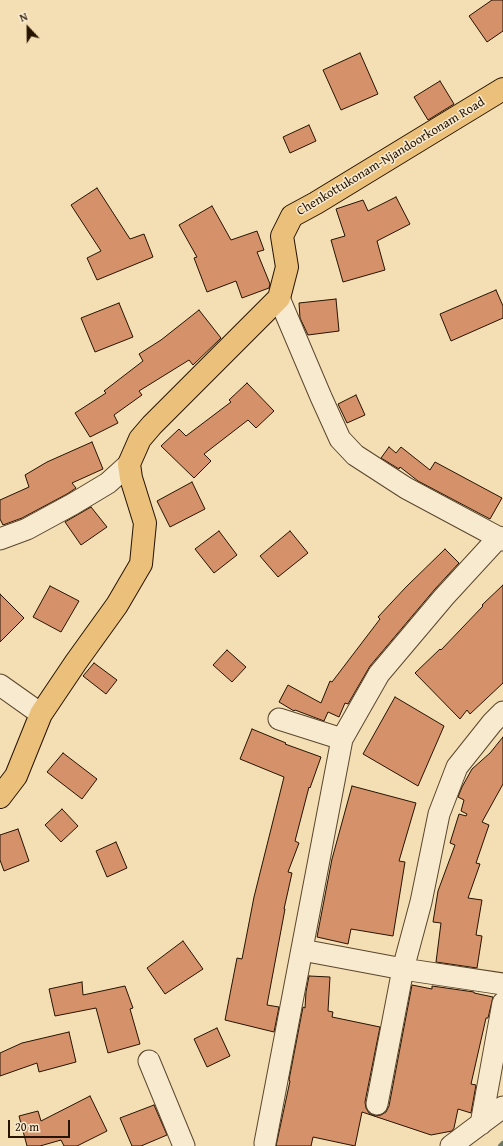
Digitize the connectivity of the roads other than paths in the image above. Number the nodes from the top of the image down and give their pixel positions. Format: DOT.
graph roads {
  1 [pos="503,89"];
  2 [pos="278,298"];
  3 [pos="129,464"];
  4 [pos="501,538"];
  5 [pos="0,539"];
  6 [pos="0,685"];
  7 [pos="503,712"];
  8 [pos="41,714"];
  9 [pos="279,719"];
  10 [pos="342,739"];
  11 [pos="0,797"];
  12 [pos="302,950"];
  13 [pos="402,968"];
  14 [pos="503,984"];
  15 [pos="503,1003"];
  16 [pos="149,1061"];
  17 [pos="377,1104"];
  18 [pos="503,1107"];
  19 [pos="481,1124"];
  20 [pos="265,1143"];
  21 [pos="184,1146"];
  22 [pos="451,1146"];
  1 -- 2 [label="main road, Chenkottukonam-Njandoorkonam Road"];
  2 -- 3 [label="main road, Chenkottukonam-Njandoorkonam Road"];
  2 -- 4 [label="street"];
  3 -- 5 [label="street"];
  3 -- 8 [label="main road"];
  4 -- 10 [label="street"];
  6 -- 8 [label="street"];
  7 -- 13 [label="street"];
  8 -- 11 [label="main road"];
  9 -- 10 [label="street"];
  10 -- 12 [label="street"];
  12 -- 13 [label="street"];
  12 -- 20 [label="street"];
  13 -- 14 [label="street"];
  13 -- 17 [label="street"];
  15 -- 19 [label="street"];
  16 -- 21 [label="street"];
  18 -- 19 [label="street"];
  19 -- 22 [label="street"];
}
